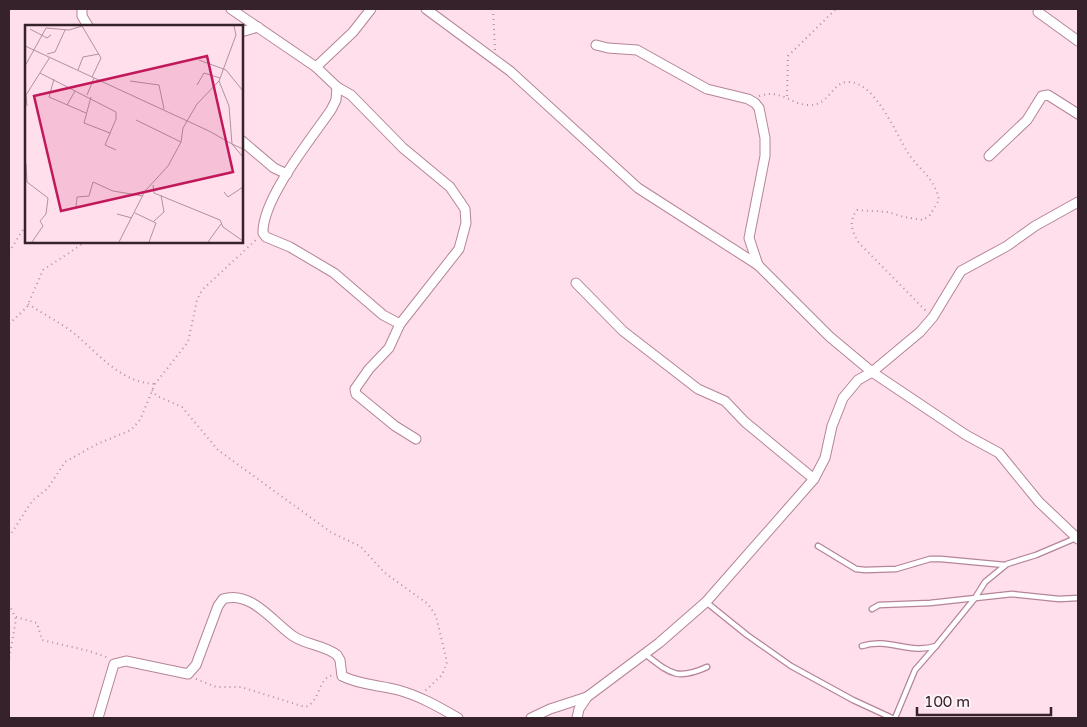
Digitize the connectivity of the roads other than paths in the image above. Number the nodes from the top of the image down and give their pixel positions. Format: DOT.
graph roads {
  1 [pos="82,9"];
  2 [pos="231,9"];
  3 [pos="371,9"];
  4 [pos="426,9"];
  5 [pos="1038,12"];
  6 [pos="87,25"];
  7 [pos="258,28"];
  8 [pos="242,32"];
  9 [pos="1078,41"];
  10 [pos="596,45"];
  11 [pos="316,67"];
  12 [pos="337,86"];
  13 [pos="1078,114"];
  14 [pos="242,141"];
  15 [pos="989,156"];
  16 [pos="287,174"];
  17 [pos="1078,202"];
  18 [pos="758,265"];
  19 [pos="576,283"];
  20 [pos="400,324"];
  21 [pos="872,372"];
  22 [pos="416,438"];
  23 [pos="814,479"];
  24 [pos="1077,538"];
  25 [pos="818,546"];
  26 [pos="1005,565"];
  27 [pos="976,598"];
  28 [pos="1078,598"];
  29 [pos="706,602"];
  30 [pos="872,609"];
  31 [pos="862,646"];
  32 [pos="936,646"];
  33 [pos="645,654"];
  34 [pos="707,666"];
  35 [pos="587,697"];
  36 [pos="98,718"];
  37 [pos="458,718"];
  38 [pos="531,718"];
  39 [pos="577,718"];
  40 [pos="894,718"];
  1 -- 6 [label="street"];
  2 -- 7 [label="street"];
  3 -- 11 [label="street"];
  4 -- 18 [label="street"];
  5 -- 9 [label="street"];
  7 -- 8 [label="street"];
  7 -- 11 [label="street"];
  10 -- 18 [label="street"];
  11 -- 12 [label="street"];
  12 -- 16 [label="street"];
  12 -- 20 [label="street"];
  13 -- 15 [label="street"];
  14 -- 16 [label="street"];
  16 -- 20 [label="street"];
  17 -- 21 [label="street"];
  18 -- 21 [label="street"];
  19 -- 23 [label="street"];
  20 -- 22 [label="street"];
  21 -- 23 [label="street"];
  21 -- 24 [label="street"];
  23 -- 29 [label="street"];
  24 -- 26 [label="lane"];
  25 -- 26 [label="lane"];
  26 -- 27 [label="lane"];
  27 -- 28 [label="lane"];
  27 -- 30 [label="lane"];
  27 -- 32 [label="lane"];
  29 -- 33 [label="street"];
  29 -- 40 [label="lane"];
  31 -- 32 [label="lane"];
  32 -- 40 [label="lane"];
  33 -- 34 [label="lane"];
  33 -- 35 [label="street"];
  35 -- 38 [label="street"];
  35 -- 39 [label="street"];
  36 -- 37 [label="street"];
}
